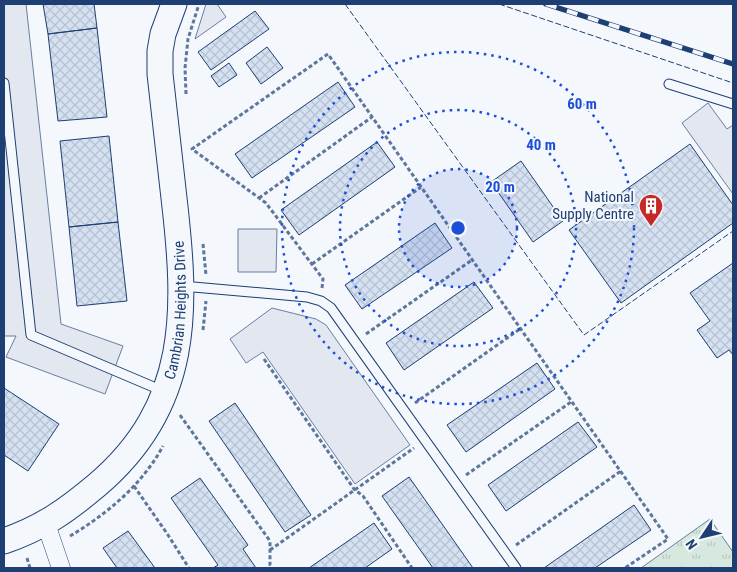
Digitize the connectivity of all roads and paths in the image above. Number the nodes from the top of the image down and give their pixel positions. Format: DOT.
graph roads {
  1 [pos="174,4"];
  2 [pos="4,83"];
  3 [pos="669,84"];
  4 [pos="733,104"];
  5 [pos="372,117"];
  6 [pos="421,188"];
  7 [pos="259,198"];
  8 [pos="472,260"];
  9 [pos="312,264"];
  10 [pos="182,286"];
  11 [pos="321,301"];
  12 [pos="520,329"];
  13 [pos="355,342"];
  14 [pos="264,359"];
  15 [pos="165,392"];
  16 [pos="571,402"];
  17 [pos="404,410"];
  18 [pos="180,415"];
  19 [pos="425,440"];
  20 [pos="620,471"];
  21 [pos="455,482"];
  22 [pos="134,486"];
  23 [pos="354,489"];
  24 [pos="46,524"];
  25 [pos="4,541"];
  26 [pos="270,550"];
  27 [pos="505,552"];
  28 [pos="27,558"];
  29 [pos="30,568"];
  30 [pos="61,568"];
  31 [pos="188,568"];
  32 [pos="272,568"];
  33 [pos="412,568"];
  34 [pos="516,568"];
  35 [pos="625,568"];
  1 -- 10 [label="street, Cambrian Heights Drive"];
  2 -- 15 [label="lane"];
  3 -- 4 [label="lane"];
  5 -- 6 [label="path"];
  5 -- 7 [label="path"];
  5 -- 7 [label="path"];
  6 -- 8 [label="path"];
  6 -- 9 [label="path"];
  7 -- 9 [label="path"];
  8 -- 12 [label="path"];
  8 -- 13 [label="path"];
  9 -- 11 [label="path"];
  10 -- 11 [label="lane"];
  10 -- 15 [label="street, Cambrian Heights Drive"];
  11 -- 13 [label="lane"];
  12 -- 16 [label="path"];
  12 -- 17 [label="path"];
  13 -- 17 [label="lane"];
  14 -- 23 [label="path"];
  15 -- 24 [label="street, Cambrian Heights Drive"];
  16 -- 20 [label="path"];
  16 -- 21 [label="path"];
  17 -- 19 [label="lane"];
  18 -- 26 [label="path"];
  19 -- 21 [label="lane"];
  19 -- 23 [label="path"];
  20 -- 27 [label="path"];
  20 -- 35 [label="path"];
  21 -- 27 [label="lane"];
  22 -- 31 [label="path"];
  23 -- 26 [label="path"];
  23 -- 33 [label="path"];
  24 -- 25 [label="street, Cambrian Heights Drive"];
  24 -- 30 [label="street"];
  26 -- 32 [label="path"];
  27 -- 34 [label="lane"];
  28 -- 29 [label="path"];
}
